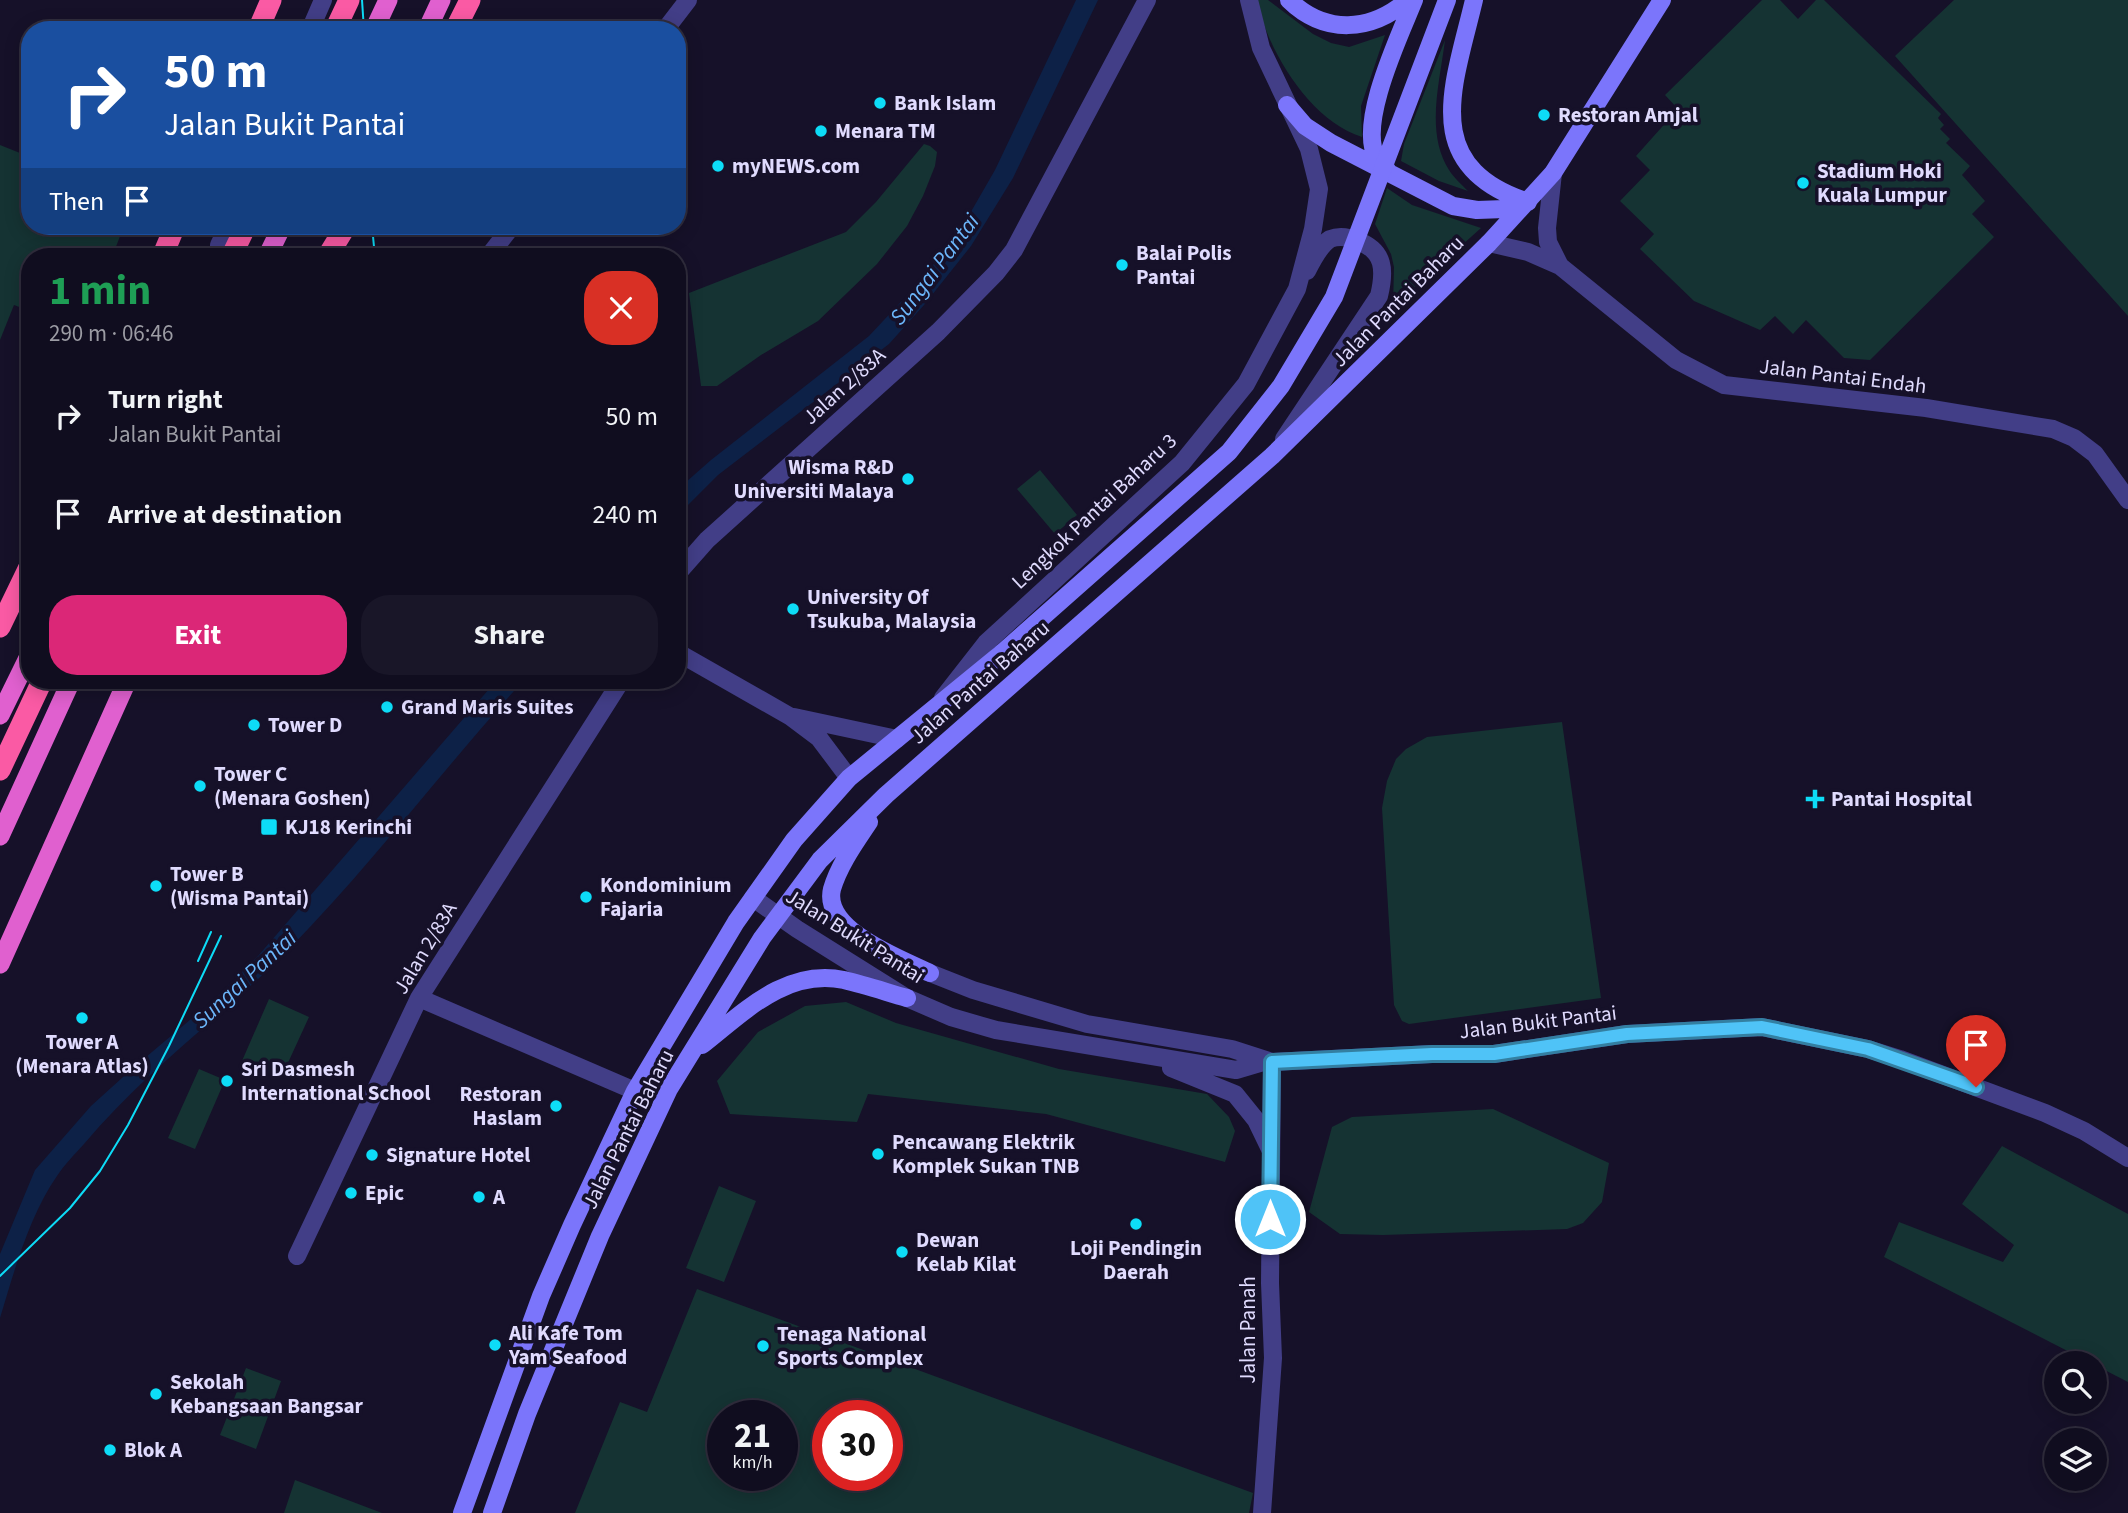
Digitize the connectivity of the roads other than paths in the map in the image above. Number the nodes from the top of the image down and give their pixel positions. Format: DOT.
graph roads {
  1 [pos="269,0"];
  2 [pos="323,0"];
  3 [pos="349,0"];
  4 [pos="387,0"];
  5 [pos="441,0"];
  6 [pos="470,0"];
  7 [pos="688,0"];
  8 [pos="1147,0"];
  9 [pos="1249,0"];
  10 [pos="1289,0"];
  11 [pos="1408,0"];
  12 [pos="1414,0"];
  13 [pos="1447,0"];
  14 [pos="1474,0"];
  15 [pos="1662,0"];
  16 [pos="261,21"];
  17 [pos="314,21"];
  18 [pos="339,21"];
  19 [pos="378,21"];
  20 [pos="431,21"];
  21 [pos="460,21"];
  22 [pos="672,21"];
  23 [pos="1287,105"];
  24 [pos="1553,173"];
  25 [pos="1392,176"];
  26 [pos="1528,202"];
  27 [pos="1489,243"];
  28 [pos="1560,266"];
  29 [pos="1297,289"];
  30 [pos="1272,456"];
  31 [pos="2128,500"];
  32 [pos="686,564"];
  33 [pos="21,584"];
  34 [pos="0,627"];
  35 [pos="686,657"];
  36 [pos="21,672"];
  37 [pos="39,689"];
  38 [pos="67,689"];
  39 [pos="123,689"];
  40 [pos="616,689"];
  41 [pos="937,706"];
  42 [pos="0,715"];
  43 [pos="791,717"];
  44 [pos="897,739"];
  45 [pos="0,770"];
  46 [pos="849,778"];
  47 [pos="886,795"];
  48 [pos="0,836"];
  49 [pos="753,898"];
  50 [pos="778,915"];
  51 [pos="0,964"];
  52 [pos="930,973"];
  53 [pos="419,998"];
  54 [pos="907,998"];
  55 [pos="1121,1051"];
  56 [pos="691,1054"];
  57 [pos="1268,1062"];
  58 [pos="635,1091"];
  59 [pos="1270,1149"];
  60 [pos="2128,1158"];
  61 [pos="297,1256"];
  62 [pos="463,1513"];
  63 [pos="492,1513"];
  64 [pos="1262,1513"];
  1 -- 16 [label="highway"];
  2 -- 17 [label="street"];
  3 -- 18 [label="highway"];
  4 -- 19 [label="highway"];
  5 -- 20 [label="highway"];
  6 -- 21 [label="highway"];
  7 -- 22 [label="street"];
  8 -- 32 [label="street, Jalan 2/83A"];
  9 -- 23 [label="street, Lengkok Pantai Baharu 3"];
  10 -- 11 [label="main road"];
  12 -- 25 [label="main road"];
  13 -- 41 [label="main road, Jalan Pantai Baharu, bridge"];
  14 -- 26 [label="main road"];
  15 -- 24 [label="main road, Jalan Pantai Baharu"];
  23 -- 25 [label="main road"];
  23 -- 29 [label="street, Lengkok Pantai Baharu 3"];
  24 -- 26 [label="main road, Jalan Pantai Baharu"];
  24 -- 28 [label="street, Jalan Pantai Endah"];
  25 -- 26 [label="main road"];
  26 -- 27 [label="main road, Jalan Pantai Baharu"];
  27 -- 28 [label="street, Jalan Pantai Endah"];
  27 -- 30 [label="main road, Jalan Pantai Baharu"];
  28 -- 31 [label="street, Jalan Pantai Endah"];
  29 -- 30 [label="street"];
  29 -- 41 [label="street, Lengkok Pantai Baharu 3"];
  30 -- 47 [label="main road, Jalan Pantai Baharu"];
  33 -- 34 [label="highway"];
  35 -- 43 [label="street"];
  36 -- 42 [label="highway"];
  37 -- 45 [label="highway"];
  38 -- 48 [label="highway"];
  39 -- 51 [label="highway"];
  40 -- 53 [label="street, Jalan 2/83A"];
  41 -- 44 [label="main road, Jalan Pantai Baharu"];
  43 -- 44 [label="street"];
  43 -- 46 [label="street"];
  44 -- 46 [label="main road, Jalan Pantai Baharu"];
  46 -- 49 [label="main road, Jalan Pantai Baharu"];
  47 -- 50 [label="main road, Jalan Pantai Baharu"];
  47 -- 52 [label="main road"];
  49 -- 50 [label="street, Jalan Bukit Pantai"];
  49 -- 58 [label="main road, Jalan Pantai Baharu"];
  50 -- 54 [label="street, Jalan Bukit Pantai"];
  50 -- 56 [label="main road, Jalan Pantai Baharu"];
  52 -- 57 [label="street, Jalan Bukit Pantai"];
  53 -- 58 [label="street"];
  53 -- 61 [label="street, Jalan 2/83A"];
  54 -- 55 [label="street, Jalan Bukit Pantai"];
  54 -- 56 [label="main road"];
  55 -- 57 [label="street, Jalan Bukit Pantai"];
  55 -- 59 [label="street"];
  56 -- 63 [label="main road, Jalan Pantai Baharu"];
  57 -- 59 [label="street, Jalan Panah"];
  57 -- 60 [label="street, Jalan Bukit Pantai"];
  58 -- 62 [label="main road, Jalan Pantai Baharu"];
  59 -- 64 [label="street, Jalan Panah"];
}
